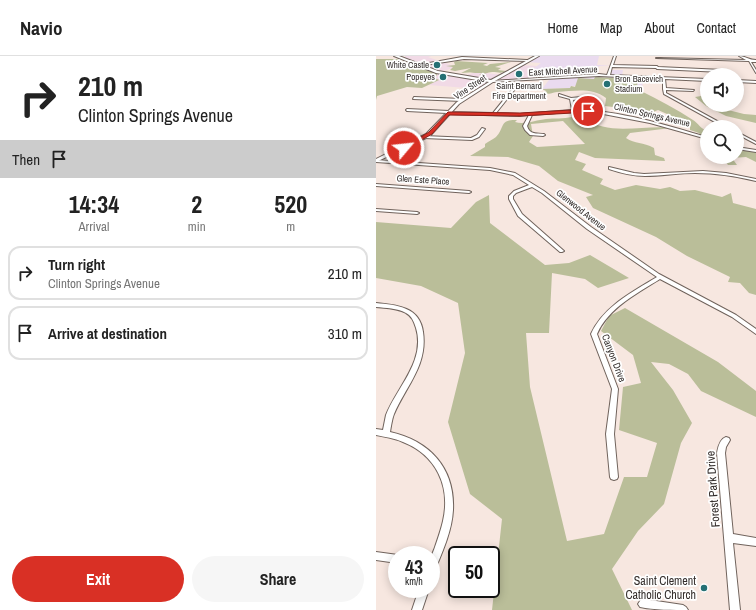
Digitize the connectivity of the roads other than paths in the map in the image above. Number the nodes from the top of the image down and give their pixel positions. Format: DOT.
graph roads {
  1 [pos="396,56"];
  2 [pos="472,56"];
  3 [pos="537,56"];
  4 [pos="615,56"];
  5 [pos="740,56"];
  6 [pos="657,57"];
  7 [pos="462,58"];
  8 [pos="692,59"];
  9 [pos="718,60"];
  10 [pos="527,61"];
  11 [pos="750,61"];
  12 [pos="756,61"];
  13 [pos="692,63"];
  14 [pos="419,65"];
  15 [pos="611,66"];
  16 [pos="657,68"];
  17 [pos="721,68"];
  18 [pos="700,70"];
  19 [pos="756,72"];
  20 [pos="608,76"];
  21 [pos="656,78"];
  22 [pos="664,78"];
  23 [pos="476,79"];
  24 [pos="700,80"];
  25 [pos="492,81"];
  26 [pos="744,81"];
  27 [pos="756,82"];
  28 [pos="487,84"];
  29 [pos="515,88"];
  30 [pos="664,89"];
  31 [pos="693,90"];
  32 [pos="560,95"];
  33 [pos="591,97"];
  34 [pos="414,98"];
  35 [pos="571,99"];
  36 [pos="462,100"];
  37 [pos="572,105"];
  38 [pos="589,105"];
  39 [pos="407,110"];
  40 [pos="574,111"];
  41 [pos="448,113"];
  42 [pos="494,114"];
  43 [pos="531,114"];
  44 [pos="713,120"];
  45 [pos="483,129"];
  46 [pos="543,135"];
  47 [pos="700,136"];
  48 [pos="424,137"];
  49 [pos="744,137"];
  50 [pos="756,143"];
  51 [pos="744,149"];
  52 [pos="756,151"];
  53 [pos="376,161"];
  54 [pos="610,168"];
  55 [pos="756,180"];
  56 [pos="533,185"];
  57 [pos="377,186"];
  58 [pos="469,192"];
  59 [pos="376,210"];
  60 [pos="417,213"];
  61 [pos="562,251"];
  62 [pos="660,277"];
  63 [pos="376,305"];
  64 [pos="756,332"];
  65 [pos="376,432"];
  66 [pos="386,433"];
  67 [pos="726,440"];
  68 [pos="614,478"];
  69 [pos="729,538"];
  70 [pos="756,542"];
  71 [pos="440,546"];
  72 [pos="376,556"];
  73 [pos="388,558"];
  74 [pos="421,598"];
  75 [pos="643,604"];
  76 [pos="416,610"];
  77 [pos="683,610"];
  78 [pos="735,610"];
  1 -- 14 [label="main road"];
  2 -- 7 [label="street"];
  3 -- 10 [label="main road, Vine Street"];
  4 -- 15 [label="street"];
  5 -- 11 [label="street"];
  6 -- 8 [label="street"];
  6 -- 16 [label="street"];
  7 -- 10 [label="street"];
  7 -- 14 [label="street"];
  8 -- 9 [label="street"];
  8 -- 13 [label="street"];
  9 -- 11 [label="street"];
  9 -- 17 [label="street"];
  10 -- 25 [label="main road, Vine Street"];
  11 -- 12 [label="street"];
  11 -- 19 [label="street"];
  14 -- 23 [label="main road"];
  15 -- 16 [label="street"];
  15 -- 20 [label="street"];
  16 -- 18 [label="street"];
  16 -- 21 [label="street"];
  20 -- 21 [label="street, East Mitchell Avenue"];
  20 -- 25 [label="street, East Mitchell Avenue"];
  21 -- 22 [label="street, East Mitchell Avenue"];
  22 -- 24 [label="street, East Mitchell Avenue"];
  22 -- 30 [label="street"];
  23 -- 25 [label="main road"];
  23 -- 28 [label="main road"];
  25 -- 28 [label="main road, Vine Street"];
  26 -- 27 [label="street"];
  28 -- 36 [label="main road, Vine Street"];
  29 -- 42 [label="street"];
  30 -- 31 [label="street"];
  30 -- 44 [label="street"];
  32 -- 35 [label="street"];
  33 -- 35 [label="street"];
  34 -- 36 [label="street"];
  35 -- 37 [label="street"];
  36 -- 41 [label="main road, Vine Street"];
  37 -- 38 [label="street"];
  37 -- 40 [label="street"];
  39 -- 41 [label="street, Clinton Springs Avenue"];
  40 -- 43 [label="street, Clinton Springs Avenue"];
  40 -- 47 [label="street, Clinton Springs Avenue"];
  41 -- 42 [label="street, Clinton Springs Avenue"];
  41 -- 48 [label="main road, Vine Street"];
  42 -- 43 [label="street, Clinton Springs Avenue"];
  43 -- 46 [label="street"];
  45 -- 48 [label="street"];
  48 -- 53 [label="main road, Vine Street"];
  49 -- 50 [label="street"];
  51 -- 52 [label="street"];
  53 -- 56 [label="street, Glenwood Avenue"];
  54 -- 55 [label="street"];
  56 -- 61 [label="street"];
  56 -- 62 [label="street, Glenwood Avenue"];
  57 -- 58 [label="street, Glen Este Place"];
  59 -- 60 [label="street"];
  62 -- 64 [label="street, Glenwood Avenue"];
  62 -- 68 [label="street, Canyon Drive"];
  63 -- 66 [label="street"];
  65 -- 66 [label="street"];
  66 -- 71 [label="street"];
  67 -- 69 [label="street, Forest Park Drive"];
  69 -- 70 [label="street, Forest Park Drive"];
  69 -- 78 [label="street, Forest Park Drive"];
  72 -- 73 [label="street"];
  74 -- 76 [label="street"];
  75 -- 77 [label="street"];
}
